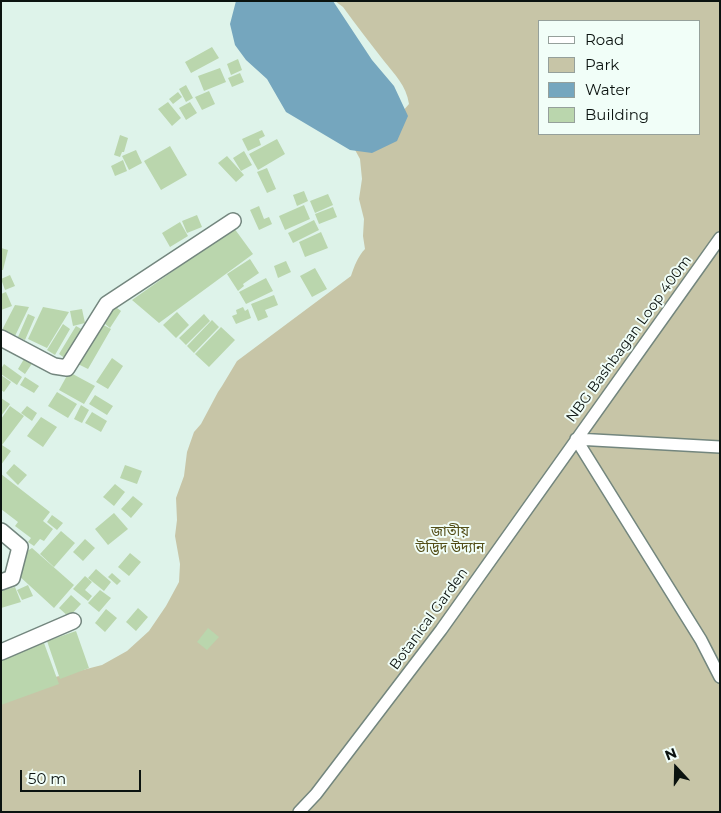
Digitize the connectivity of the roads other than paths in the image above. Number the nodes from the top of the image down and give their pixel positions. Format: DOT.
graph roads {
  1 [pos="233,221"];
  2 [pos="720,238"];
  3 [pos="1,338"];
  4 [pos="576,439"];
  5 [pos="720,447"];
  6 [pos="1,531"];
  7 [pos="1,582"];
  8 [pos="73,621"];
  9 [pos="1,652"];
  10 [pos="720,677"];
  11 [pos="299,812"];
  1 -- 3 [label="street"];
  2 -- 4 [label="street, NBG Bashbagan Loop 400m"];
  4 -- 5 [label="street, NBG Bashbagan Loop 400m"];
  4 -- 10 [label="street"];
  4 -- 11 [label="street, Botanical Garden"];
  6 -- 7 [label="street"];
  8 -- 9 [label="street"];
}
